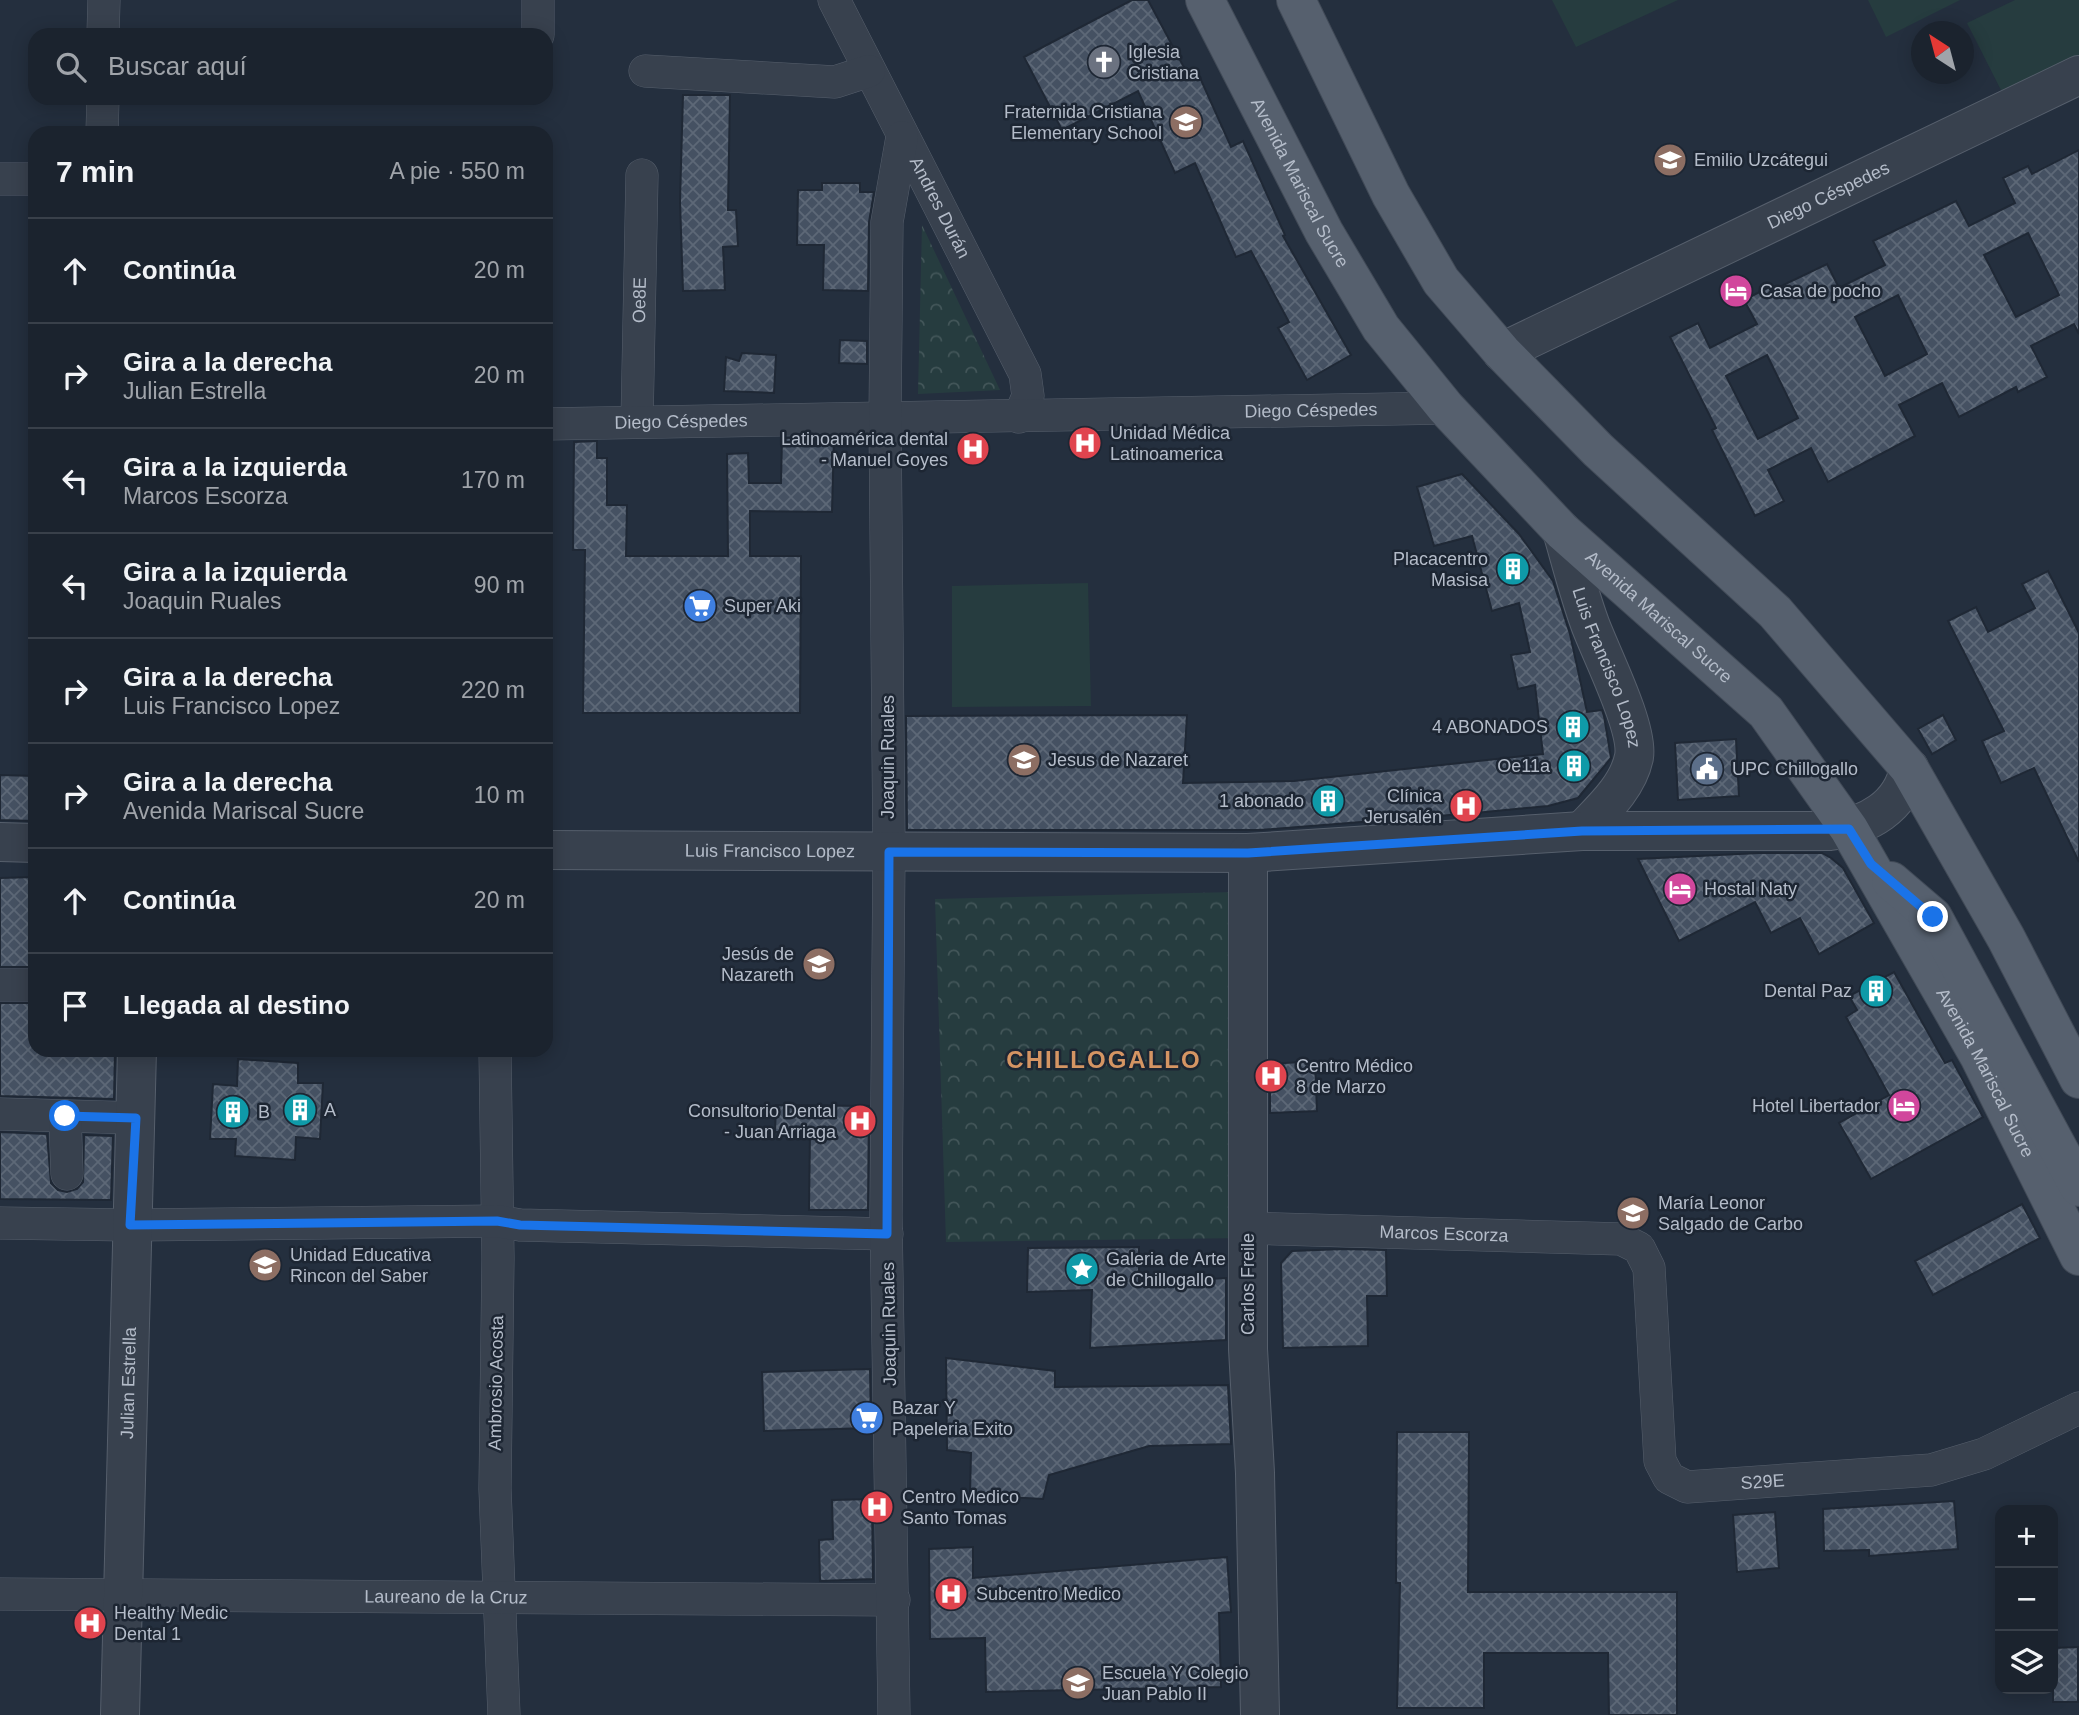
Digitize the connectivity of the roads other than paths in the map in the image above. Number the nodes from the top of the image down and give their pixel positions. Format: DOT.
graph roads {
  1 [pos="104,0"];
  2 [pos="538,0"];
  3 [pos="834,0"];
  4 [pos="1205,0"];
  5 [pos="1296,0"];
  6 [pos="103,28"];
  7 [pos="538,28"];
  8 [pos="645,71"];
  9 [pos="869,71"];
  10 [pos="2079,75"];
  11 [pos="103,105"];
  12 [pos="102,126"];
  13 [pos="902,137"];
  14 [pos="642,175"];
  15 [pos="0,179"];
  16 [pos="28,179"];
  17 [pos="1502,352"];
  18 [pos="1446,408"];
  19 [pos="1019,417"];
  20 [pos="885,419"];
  21 [pos="636,422"];
  22 [pos="553,424"];
  23 [pos="1562,531"];
  24 [pos="1909,768"];
  25 [pos="1849,829"];
  26 [pos="1582,831"];
  27 [pos="0,842"];
  28 [pos="28,843"];
  29 [pos="553,850"];
  30 [pos="889,852"];
  31 [pos="1248,853"];
  32 [pos="1871,864"];
  33 [pos="0,985"];
  34 [pos="28,985"];
  35 [pos="137,1057"];
  36 [pos="495,1057"];
  37 [pos="2079,1079"];
  38 [pos="0,1114"];
  39 [pos="65,1116"];
  40 [pos="136,1118"];
  41 [pos="67,1174"];
  42 [pos="2079,1187"];
  43 [pos="497,1221"];
  44 [pos="0,1223"];
  45 [pos="130,1225"];
  46 [pos="1248,1228"];
  47 [pos="887,1234"];
  48 [pos="1639,1248"];
  49 [pos="2079,1256"];
  50 [pos="2079,1408"];
  51 [pos="0,1594"];
  52 [pos="121,1594"];
  53 [pos="500,1596"];
  54 [pos="894,1600"];
  55 [pos="120,1715"];
  56 [pos="504,1715"];
  57 [pos="894,1715"];
  58 [pos="1259,1715"];
  1 -- 6 [label="street"];
  2 -- 7 [label="street"];
  3 -- 9 [label="street, Andres Durán"];
  4 -- 18 [label="main road, Avenida Mariscal Sucre"];
  5 -- 17 [label="main road"];
  8 -- 9 [label="street"];
  9 -- 13 [label="street, Andres Durán"];
  10 -- 17 [label="street, Diego Céspedes"];
  11 -- 12 [label="street"];
  13 -- 19 [label="street, Andres Durán"];
  13 -- 20 [label="street, Joaquin Ruales"];
  14 -- 21 [label="street, Oe8E"];
  15 -- 16 [label="street"];
  17 -- 24 [label="main road"];
  18 -- 19 [label="street, Diego Céspedes"];
  18 -- 23 [label="main road, Avenida Mariscal Sucre"];
  19 -- 20 [label="street, Diego Céspedes"];
  20 -- 21 [label="street, Diego Céspedes"];
  20 -- 30 [label="street, Joaquin Ruales"];
  21 -- 22 [label="street, Diego Céspedes"];
  23 -- 25 [label="main road, Avenida Mariscal Sucre"];
  23 -- 26 [label="street, Luis Francisco Lopez"];
  24 -- 25 [label="street, Luis Francisco Lopez"];
  24 -- 37 [label="main road"];
  25 -- 26 [label="street, Luis Francisco Lopez"];
  25 -- 32 [label="main road, Avenida Mariscal Sucre"];
  26 -- 31 [label="street, Luis Francisco Lopez"];
  27 -- 28 [label="street"];
  29 -- 30 [label="street, Luis Francisco Lopez"];
  30 -- 31 [label="street, Luis Francisco Lopez"];
  30 -- 47 [label="street, Joaquin Ruales"];
  31 -- 46 [label="street, Carlos Freile"];
  32 -- 42 [label="main road"];
  32 -- 49 [label="main road, Avenida Mariscal Sucre"];
  33 -- 34 [label="street"];
  35 -- 40 [label="street, Julian Estrella"];
  36 -- 43 [label="street, Ambrosio Acosta"];
  38 -- 39 [label="street"];
  39 -- 40 [label="street"];
  39 -- 41 [label="street"];
  40 -- 45 [label="street, Julian Estrella"];
  43 -- 45 [label="street"];
  43 -- 47 [label="street"];
  43 -- 53 [label="street, Ambrosio Acosta"];
  44 -- 45 [label="street"];
  45 -- 52 [label="street, Julian Estrella"];
  46 -- 48 [label="street, Marcos Escorza"];
  46 -- 58 [label="street, Carlos Freile"];
  47 -- 54 [label="street, Joaquin Ruales"];
  48 -- 50 [label="street, S29E"];
  51 -- 52 [label="street, Laureano de la Cruz"];
  52 -- 53 [label="street, Laureano de la Cruz"];
  52 -- 55 [label="street, Julian Estrella"];
  53 -- 54 [label="street, Laureano de la Cruz"];
  53 -- 56 [label="street, Ambrosio Acosta"];
  54 -- 57 [label="street, Joaquin Ruales"];
}
